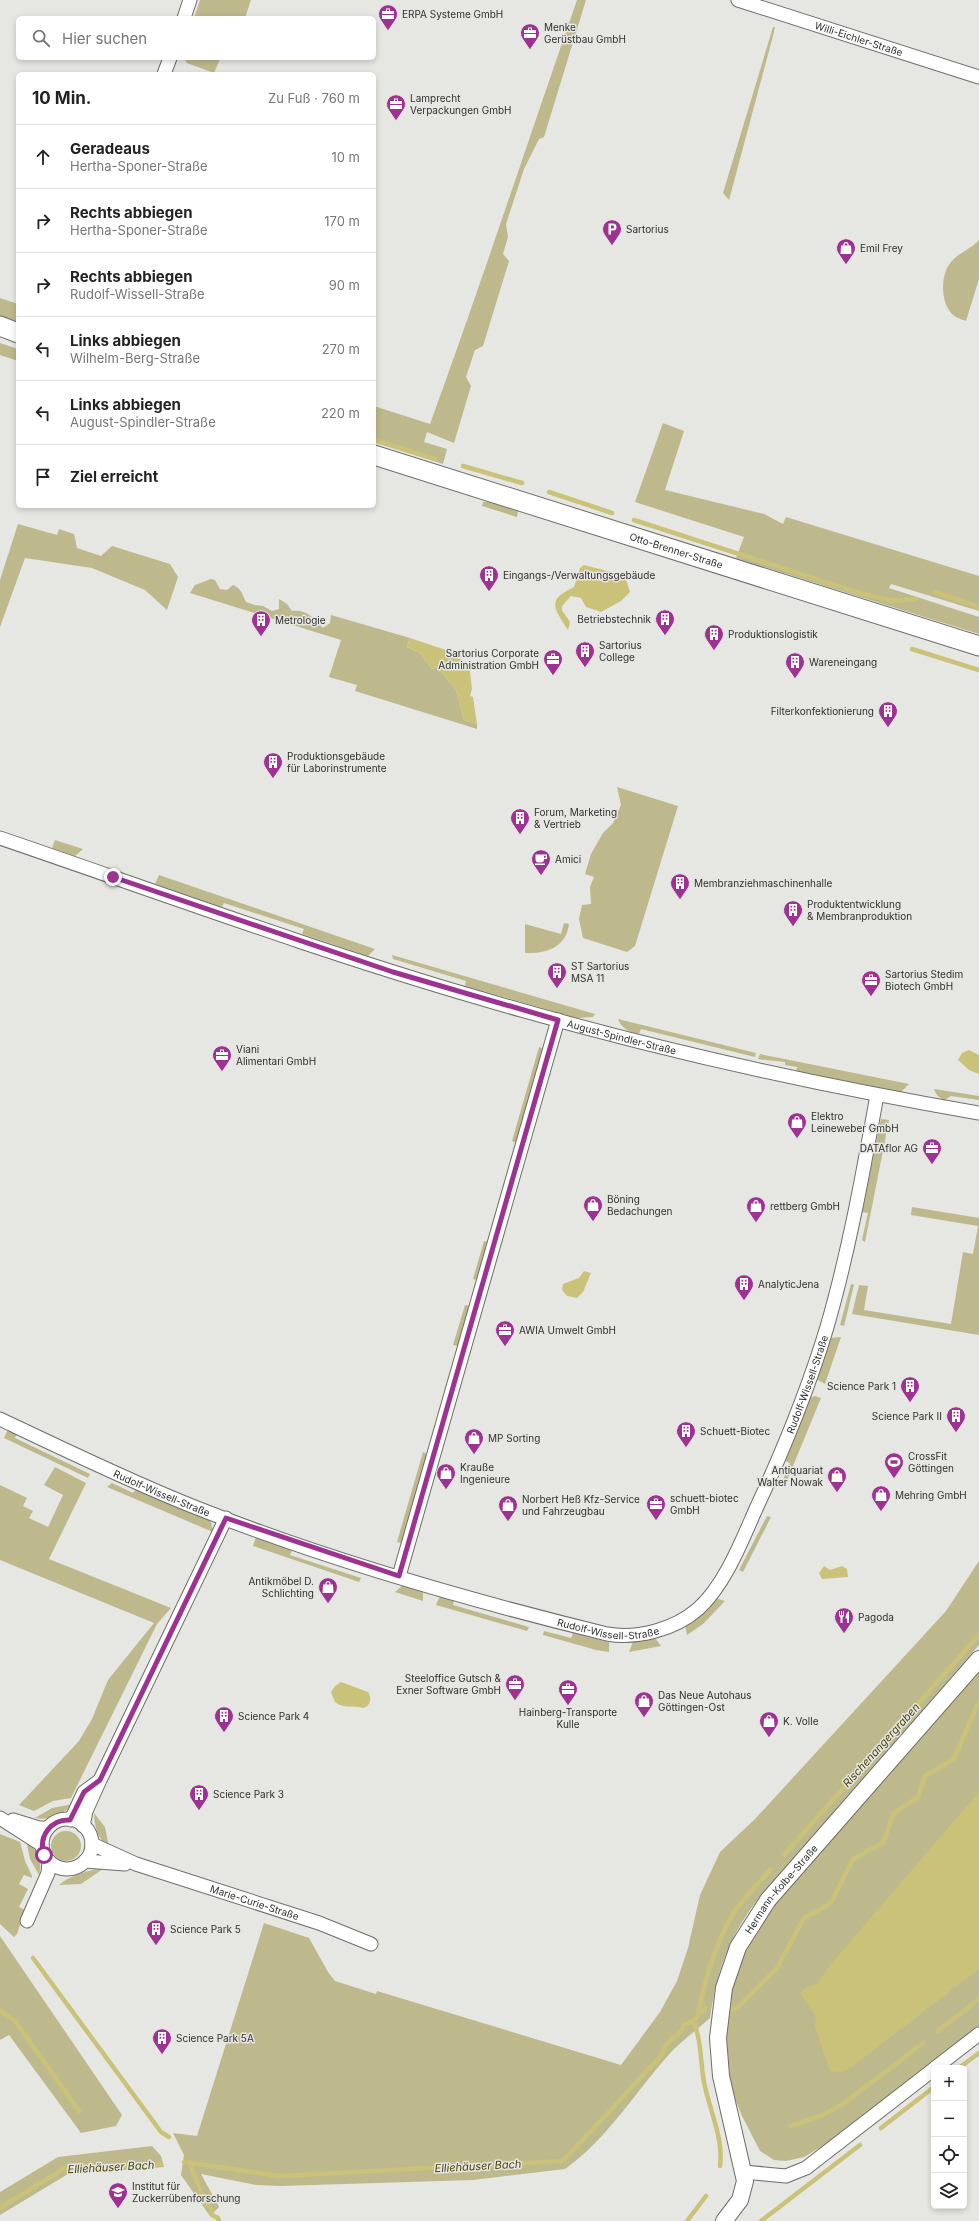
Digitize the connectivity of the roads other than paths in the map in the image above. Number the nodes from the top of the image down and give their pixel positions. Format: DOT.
graph roads {
  1 [pos="190,0"];
  2 [pos="738,0"];
  3 [pos="185,16"];
  4 [pos="169,60"];
  5 [pos="165,72"];
  6 [pos="979,77"];
  7 [pos="0,326"];
  8 [pos="16,332"];
  9 [pos="0,335"];
  10 [pos="16,340"];
  11 [pos="376,456"];
  12 [pos="979,646"];
  13 [pos="0,838"];
  14 [pos="558,1020"];
  15 [pos="877,1095"];
  16 [pos="979,1113"];
  17 [pos="0,1419"];
  18 [pos="226,1518"];
  19 [pos="399,1576"];
  20 [pos="979,1659"];
  21 [pos="100,1780"];
  22 [pos="0,1818"];
  23 [pos="70,1820"];
  24 [pos="83,1826"];
  25 [pos="48,1828"];
  26 [pos="92,1844"];
  27 [pos="42,1845"];
  28 [pos="48,1861"];
  29 [pos="85,1861"];
  30 [pos="136,1864"];
  31 [pos="62,1868"];
  32 [pos="34,1909"];
  33 [pos="27,1921"];
  34 [pos="371,1944"];
  35 [pos="979,2034"];
  36 [pos="939,2065"];
  37 [pos="931,2071"];
  38 [pos="744,2172"];
  39 [pos="724,2221"];
  1 -- 3 [label="street"];
  2 -- 6 [label="street, Willi-Eichler-Straße"];
  4 -- 5 [label="street"];
  7 -- 8 [label="main road"];
  9 -- 10 [label="main road"];
  11 -- 12 [label="main road, Otto-Brenner-Straße"];
  13 -- 14 [label="street, August-Spindler-Straße"];
  14 -- 15 [label="street, August-Spindler-Straße"];
  14 -- 19 [label="street"];
  15 -- 16 [label="street, August-Spindler-Straße"];
  15 -- 19 [label="street, Rudolf-Wissell-Straße"];
  17 -- 18 [label="street, Rudolf-Wissell-Straße"];
  18 -- 19 [label="street, Rudolf-Wissell-Straße"];
  18 -- 21 [label="street"];
  20 -- 38 [label="street, Hermann-Kolbe-Straße"];
  21 -- 23 [label="street"];
  21 -- 24 [label="street"];
  22 -- 25 [label="street"];
  22 -- 27 [label="street"];
  23 -- 24 [label="street"];
  23 -- 25 [label="street"];
  24 -- 26 [label="street"];
  25 -- 27 [label="street"];
  26 -- 29 [label="street"];
  26 -- 30 [label="street, Marie-Curie-Straße"];
  27 -- 28 [label="street"];
  28 -- 31 [label="street"];
  28 -- 32 [label="street"];
  29 -- 30 [label="street, Marie-Curie-Straße"];
  29 -- 31 [label="street"];
  30 -- 34 [label="street, Marie-Curie-Straße"];
  31 -- 32 [label="street"];
  32 -- 33 [label="street"];
  35 -- 36 [label="street"];
  37 -- 38 [label="street"];
  38 -- 39 [label="street, Hermann-Kolbe-Straße"];
}
